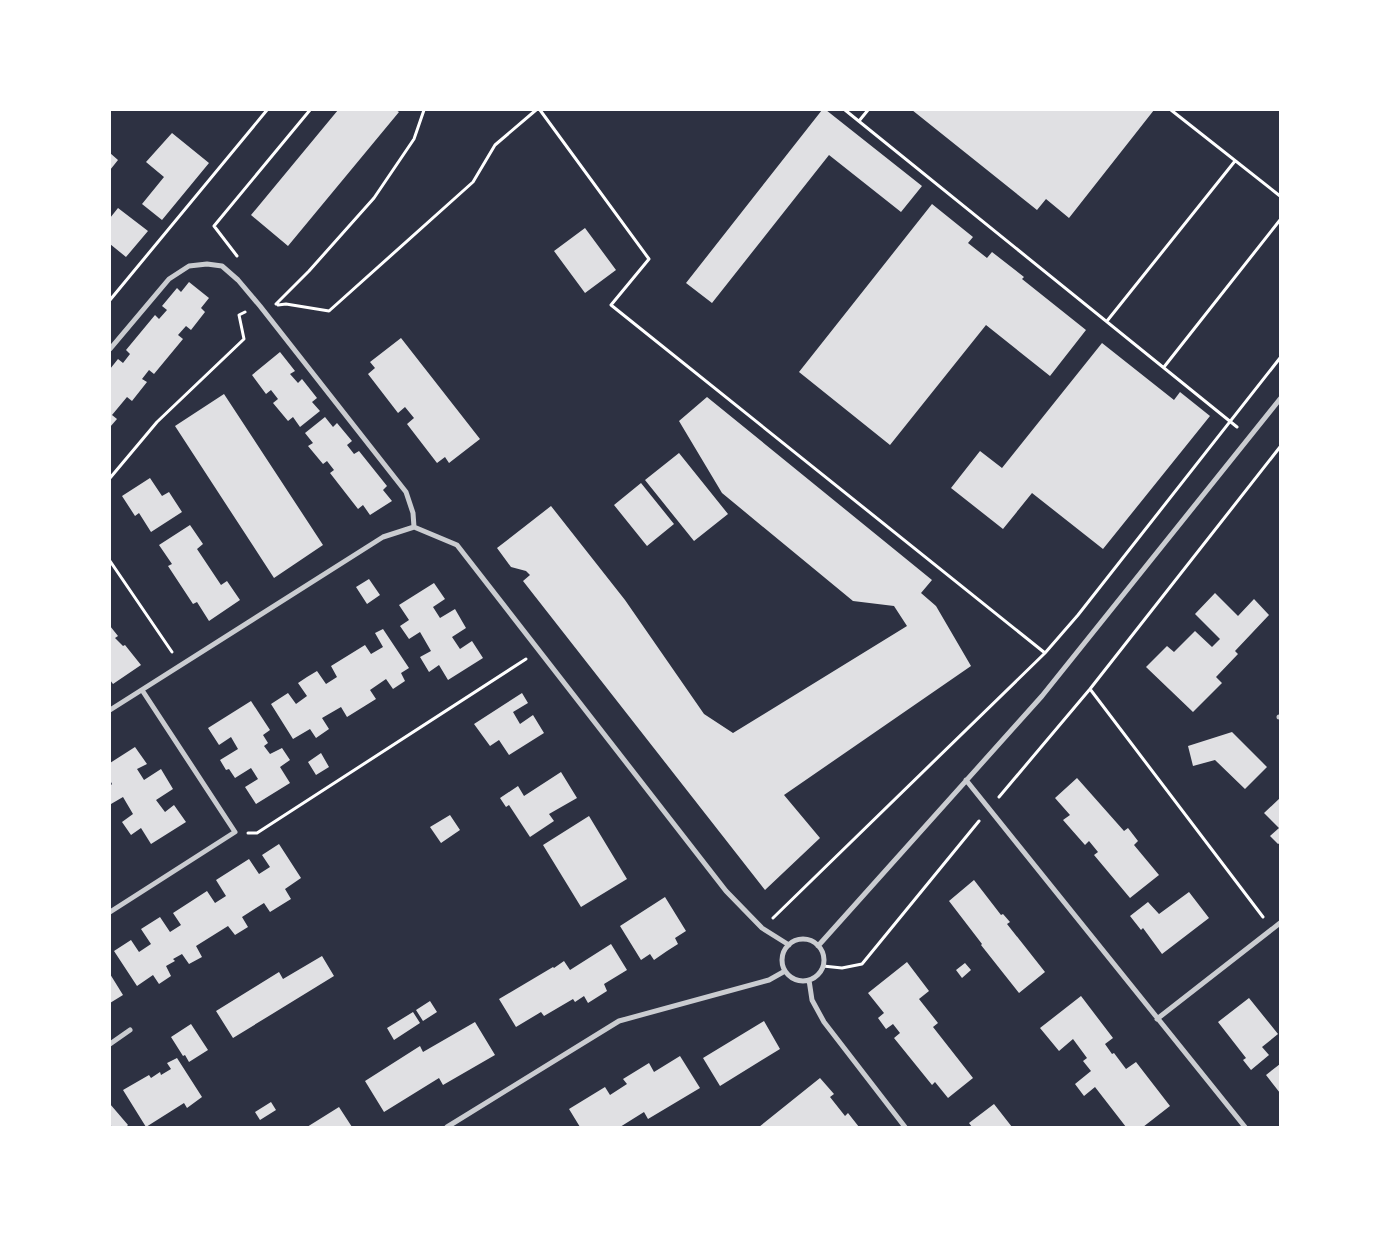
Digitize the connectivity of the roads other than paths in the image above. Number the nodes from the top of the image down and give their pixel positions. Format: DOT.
graph roads {
  1 [pos="110,349"];
  2 [pos="1280,399"];
  3 [pos="414,527"];
  4 [pos="142,690"];
  5 [pos="110,710"];
  6 [pos="966,780"];
  7 [pos="110,912"];
  8 [pos="1280,923"];
  9 [pos="789,945"];
  10 [pos="818,946"];
  11 [pos="785,971"];
  12 [pos="809,980"];
  13 [pos="1157,1019"];
  14 [pos="130,1030"];
  15 [pos="110,1044"];
  16 [pos="447,1127"];
  17 [pos="905,1127"];
  18 [pos="1245,1127"];
  1 -- 3 [label="street"];
  2 -- 6 [label="street"];
  3 -- 4 [label="street"];
  3 -- 9 [label="street"];
  4 -- 5 [label="street"];
  4 -- 7 [label="street"];
  6 -- 10 [label="street"];
  6 -- 13 [label="street"];
  8 -- 13 [label="street"];
  9 -- 10 [label="street"];
  9 -- 11 [label="street"];
  10 -- 12 [label="street"];
  11 -- 12 [label="street"];
  11 -- 16 [label="street"];
  12 -- 17 [label="street"];
  13 -- 18 [label="street"];
  14 -- 15 [label="street"];
}
